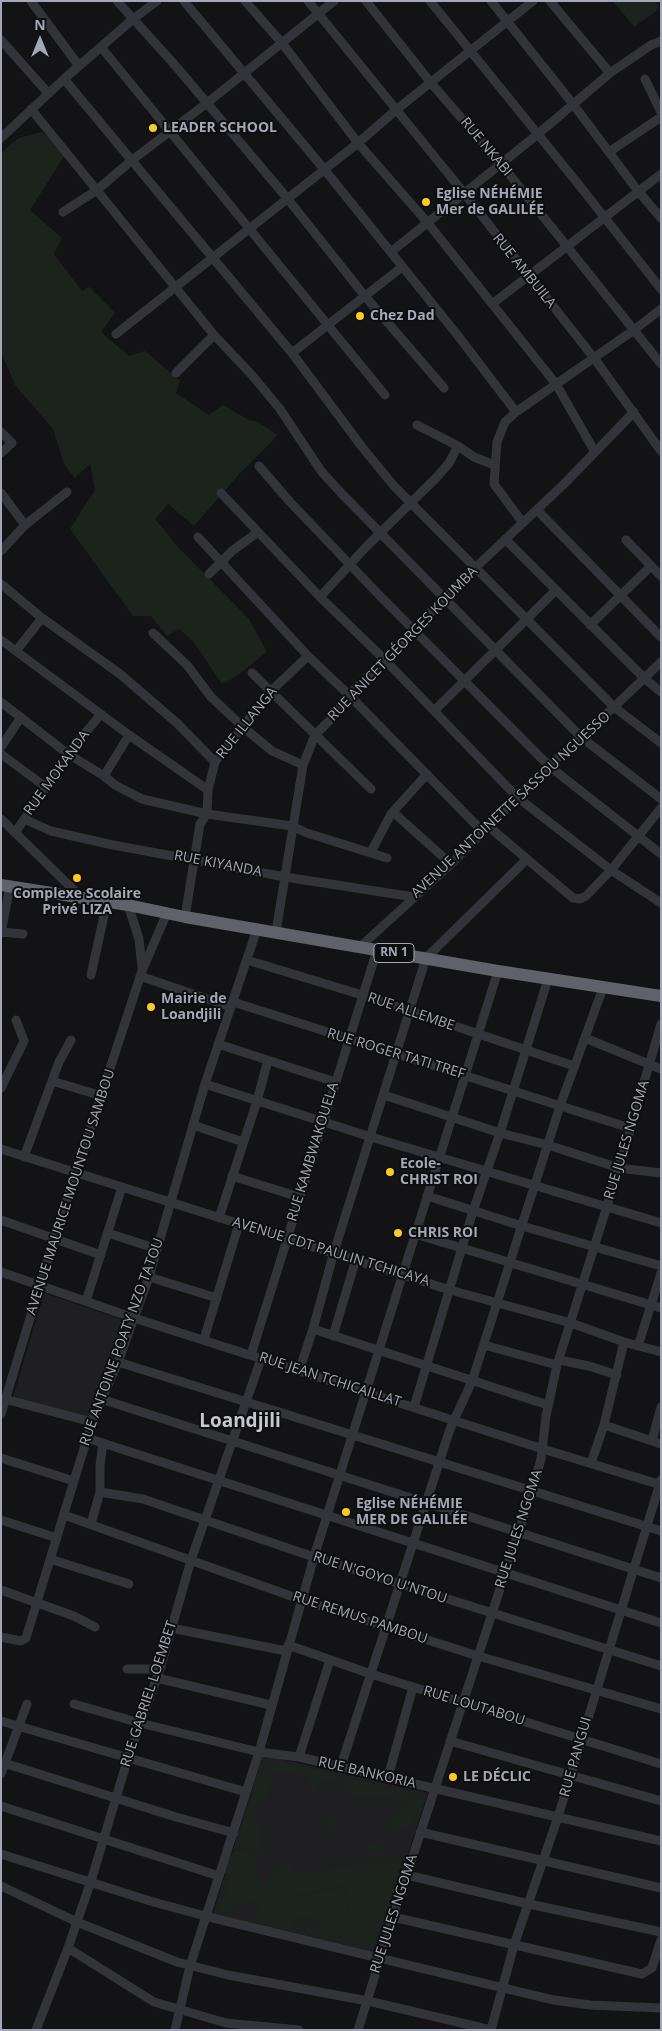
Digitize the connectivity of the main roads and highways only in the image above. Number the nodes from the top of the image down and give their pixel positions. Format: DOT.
graph roads {
  1 [pos="6,886"];
  2 [pos="661,996"];
  1 -- 2 [label="highway, RN 1"];
}
